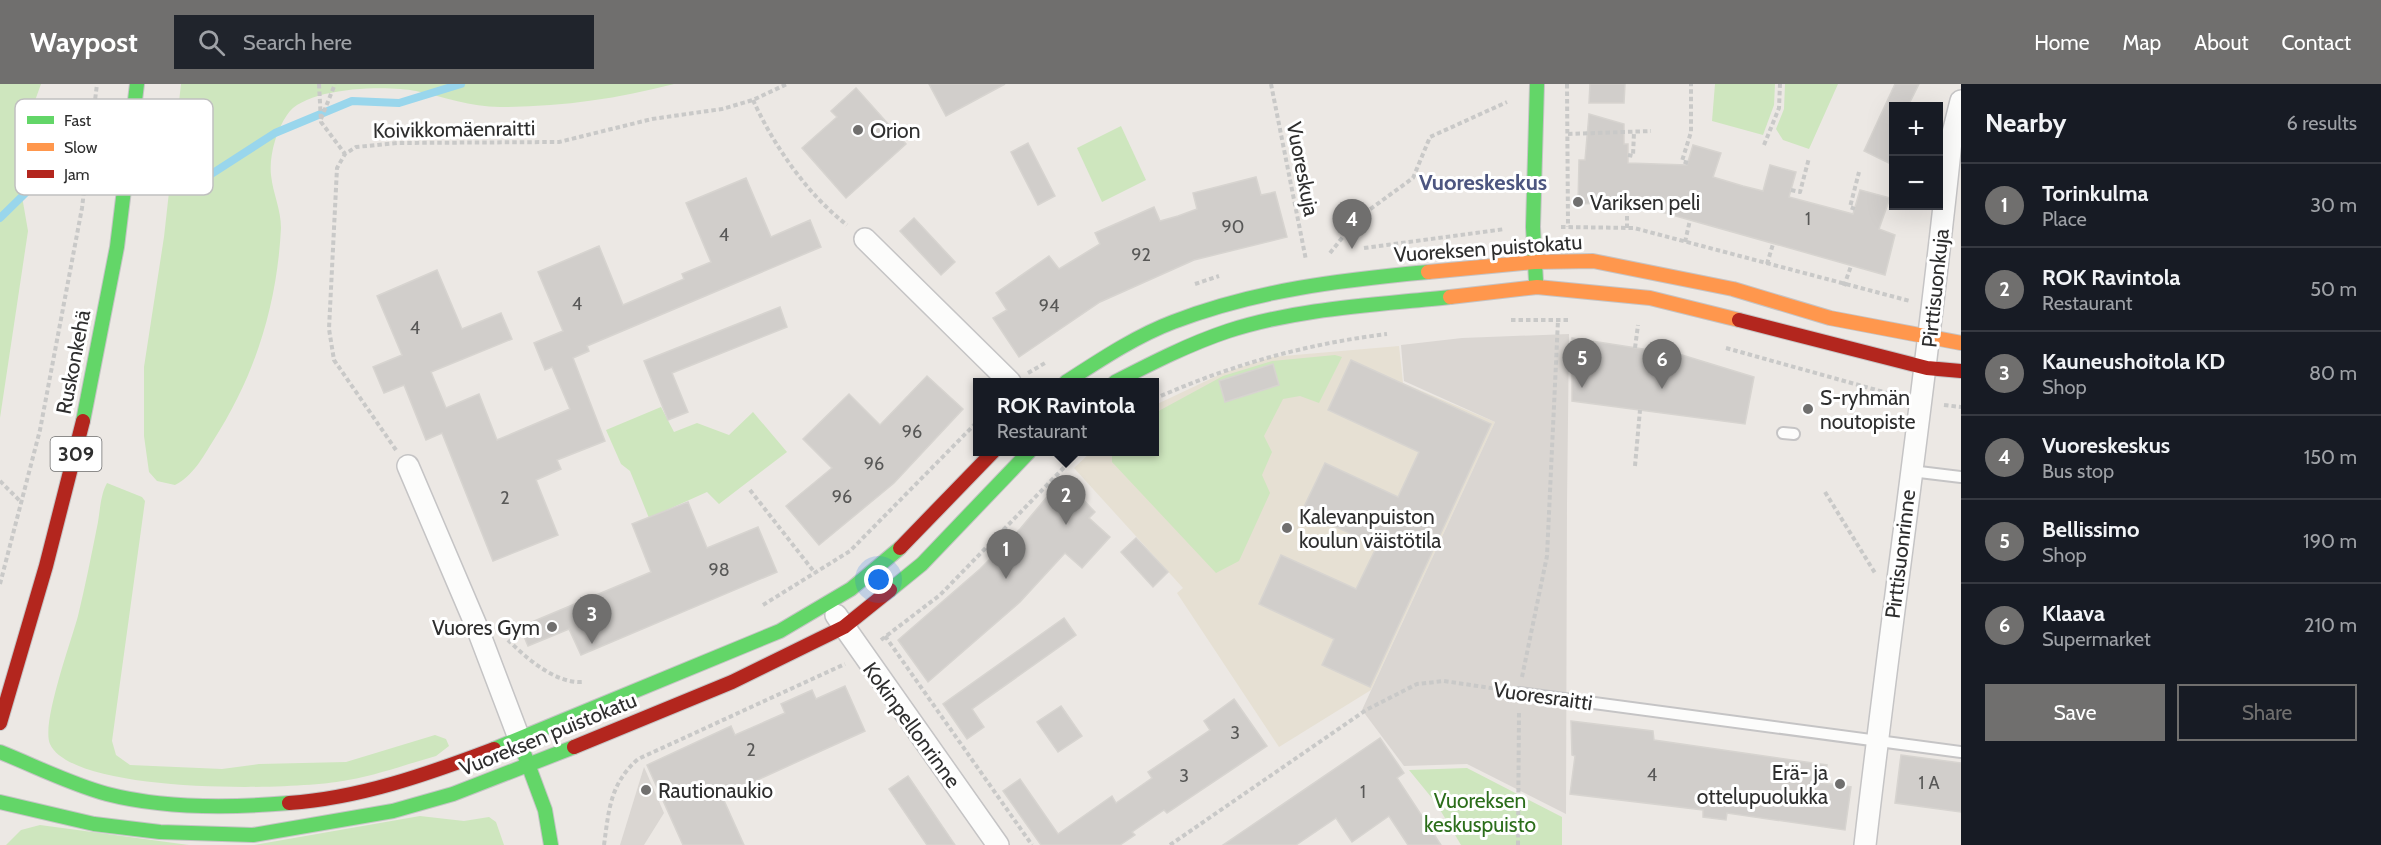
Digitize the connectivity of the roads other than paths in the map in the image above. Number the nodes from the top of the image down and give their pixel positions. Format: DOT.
graph roads {
  1 [pos="137,84"];
  2 [pos="1537,84"];
  3 [pos="136,99"];
  4 [pos="1961,101"];
  5 [pos="125,195"];
  6 [pos="865,239"];
  7 [pos="1534,262"];
  8 [pos="1537,287"];
  9 [pos="1930,339"];
  10 [pos="1961,343"];
  11 [pos="1927,368"];
  12 [pos="1961,371"];
  13 [pos="1006,378"];
  14 [pos="1072,378"];
  15 [pos="1123,378"];
  16 [pos="989,456"];
  17 [pos="1025,456"];
  18 [pos="408,466"];
  19 [pos="1911,471"];
  20 [pos="1961,477"];
  21 [pos="828,604"];
  22 [pos="844,627"];
  23 [pos="1519,693"];
  24 [pos="0,723"];
  25 [pos="519,738"];
  26 [pos="1879,741"];
  27 [pos="0,752"];
  28 [pos="1961,752"];
  29 [pos="529,765"];
  30 [pos="0,802"];
  31 [pos="551,845"];
  32 [pos="998,845"];
  33 [pos="1865,845"];
  1 -- 3 [label="main road, Ruskonkehä / 309"];
  2 -- 7 [label="main road"];
  4 -- 9 [label="street, Pirttisuonkuja"];
  5 -- 24 [label="main road, Ruskonkehä / 309"];
  6 -- 13 [label="street"];
  7 -- 8 [label="main road"];
  7 -- 9 [label="main road, Vuoreksen puistokatu"];
  7 -- 14 [label="main road, Vuoreksen puistokatu"];
  8 -- 11 [label="main road, Vuoreksen puistokatu"];
  8 -- 15 [label="main road, Vuoreksen puistokatu"];
  9 -- 10 [label="main road, Vuoreksen puistokatu"];
  9 -- 11 [label="street, Pirttisuonkuja"];
  11 -- 12 [label="main road, Vuoreksen puistokatu"];
  11 -- 19 [label="street, Pirttisuonrinne"];
  16 -- 21 [label="main road, Vuoreksen puistokatu"];
  17 -- 22 [label="main road, Vuoreksen puistokatu"];
  18 -- 25 [label="street"];
  19 -- 20 [label="lane"];
  19 -- 26 [label="street, Pirttisuonrinne"];
  21 -- 22 [label="street, Kokinpellonrinne"];
  21 -- 25 [label="main road, Vuoreksen puistokatu"];
  22 -- 29 [label="main road, Vuoreksen puistokatu"];
  22 -- 32 [label="street, Kokinpellonrinne"];
  23 -- 26 [label="lane, Vuoresraitti"];
  25 -- 27 [label="main road, Vuoreksen puistokatu"];
  25 -- 29 [label="main road"];
  26 -- 28 [label="lane, Vuoresraitti"];
  26 -- 33 [label="street, Pirttisuonrinne"];
  29 -- 30 [label="main road, Vuoreksen puistokatu"];
  29 -- 31 [label="main road"];
}
